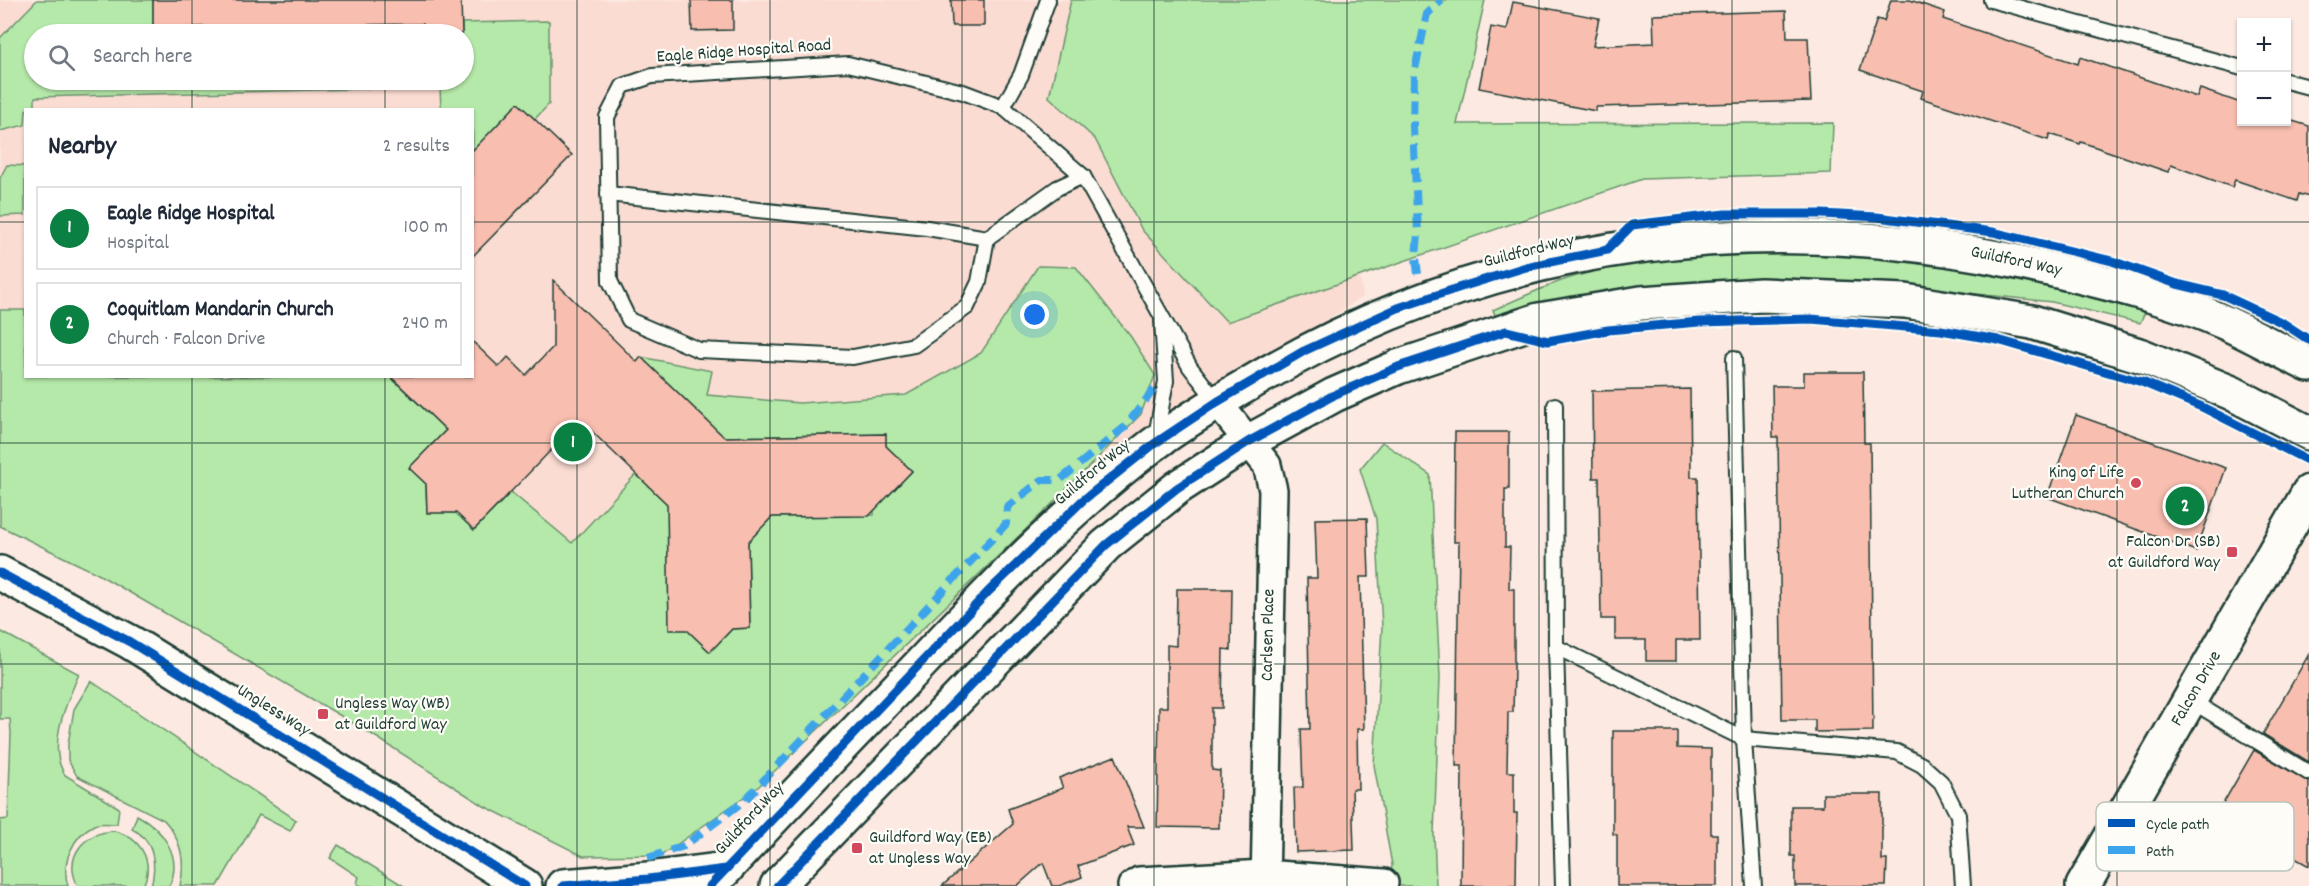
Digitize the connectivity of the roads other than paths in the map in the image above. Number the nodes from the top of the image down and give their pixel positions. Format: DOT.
graph roads {
  1 [pos="1048,0"];
  2 [pos="1991,0"];
  3 [pos="2237,67"];
  4 [pos="2291,82"];
  5 [pos="2309,87"];
  6 [pos="1003,107"];
  7 [pos="1083,176"];
  8 [pos="608,194"];
  9 [pos="987,238"];
  10 [pos="1162,316"];
  11 [pos="1734,358"];
  12 [pos="2309,365"];
  13 [pos="1217,402"];
  14 [pos="1555,405"];
  15 [pos="2309,433"];
  16 [pos="1248,442"];
  17 [pos="1154,444"];
  18 [pos="2309,492"];
  19 [pos="0,573"];
  20 [pos="1556,647"];
  21 [pos="2190,700"];
  22 [pos="1744,739"];
  23 [pos="2309,773"];
  24 [pos="2131,802"];
  25 [pos="2096,863"];
  26 [pos="718,878"];
  27 [pos="1264,880"];
  28 [pos="1383,883"];
  29 [pos="525,886"];
  30 [pos="563,886"];
  31 [pos="777,886"];
  32 [pos="1132,886"];
  33 [pos="1563,886"];
  34 [pos="1754,886"];
  35 [pos="1963,886"];
  36 [pos="2083,886"];
  1 -- 6 [label="lane"];
  2 -- 3 [label="lane"];
  4 -- 5 [label="lane"];
  6 -- 7 [label="lane, Eagle Ridge Hospital Road"];
  6 -- 8 [label="lane, Eagle Ridge Hospital Road"];
  7 -- 9 [label="lane"];
  7 -- 10 [label="lane, Eagle Ridge Hospital Road"];
  8 -- 9 [label="lane"];
  8 -- 9 [label="lane, Eagle Ridge Hospital Road"];
  10 -- 13 [label="lane, Eagle Ridge Hospital Road"];
  10 -- 17 [label="lane"];
  11 -- 22 [label="lane"];
  12 -- 13 [label="main road, Guildford Way"];
  13 -- 16 [label="street, Carlsen Place"];
  13 -- 17 [label="main road, Guildford Way"];
  14 -- 20 [label="lane"];
  15 -- 16 [label="main road"];
  16 -- 27 [label="street, Carlsen Place"];
  16 -- 31 [label="main road"];
  17 -- 26 [label="main road, Guildford Way"];
  18 -- 21 [label="main road, Falcon Drive"];
  19 -- 29 [label="main road, Ungless Way"];
  20 -- 22 [label="lane"];
  20 -- 33 [label="lane"];
  21 -- 23 [label="lane"];
  21 -- 24 [label="main road, Falcon Drive"];
  22 -- 34 [label="lane"];
  22 -- 35 [label="lane"];
  25 -- 36 [label="main road, Falcon Drive"];
  26 -- 30 [label="main road"];
  27 -- 28 [label="street"];
  27 -- 32 [label="street"];
}
